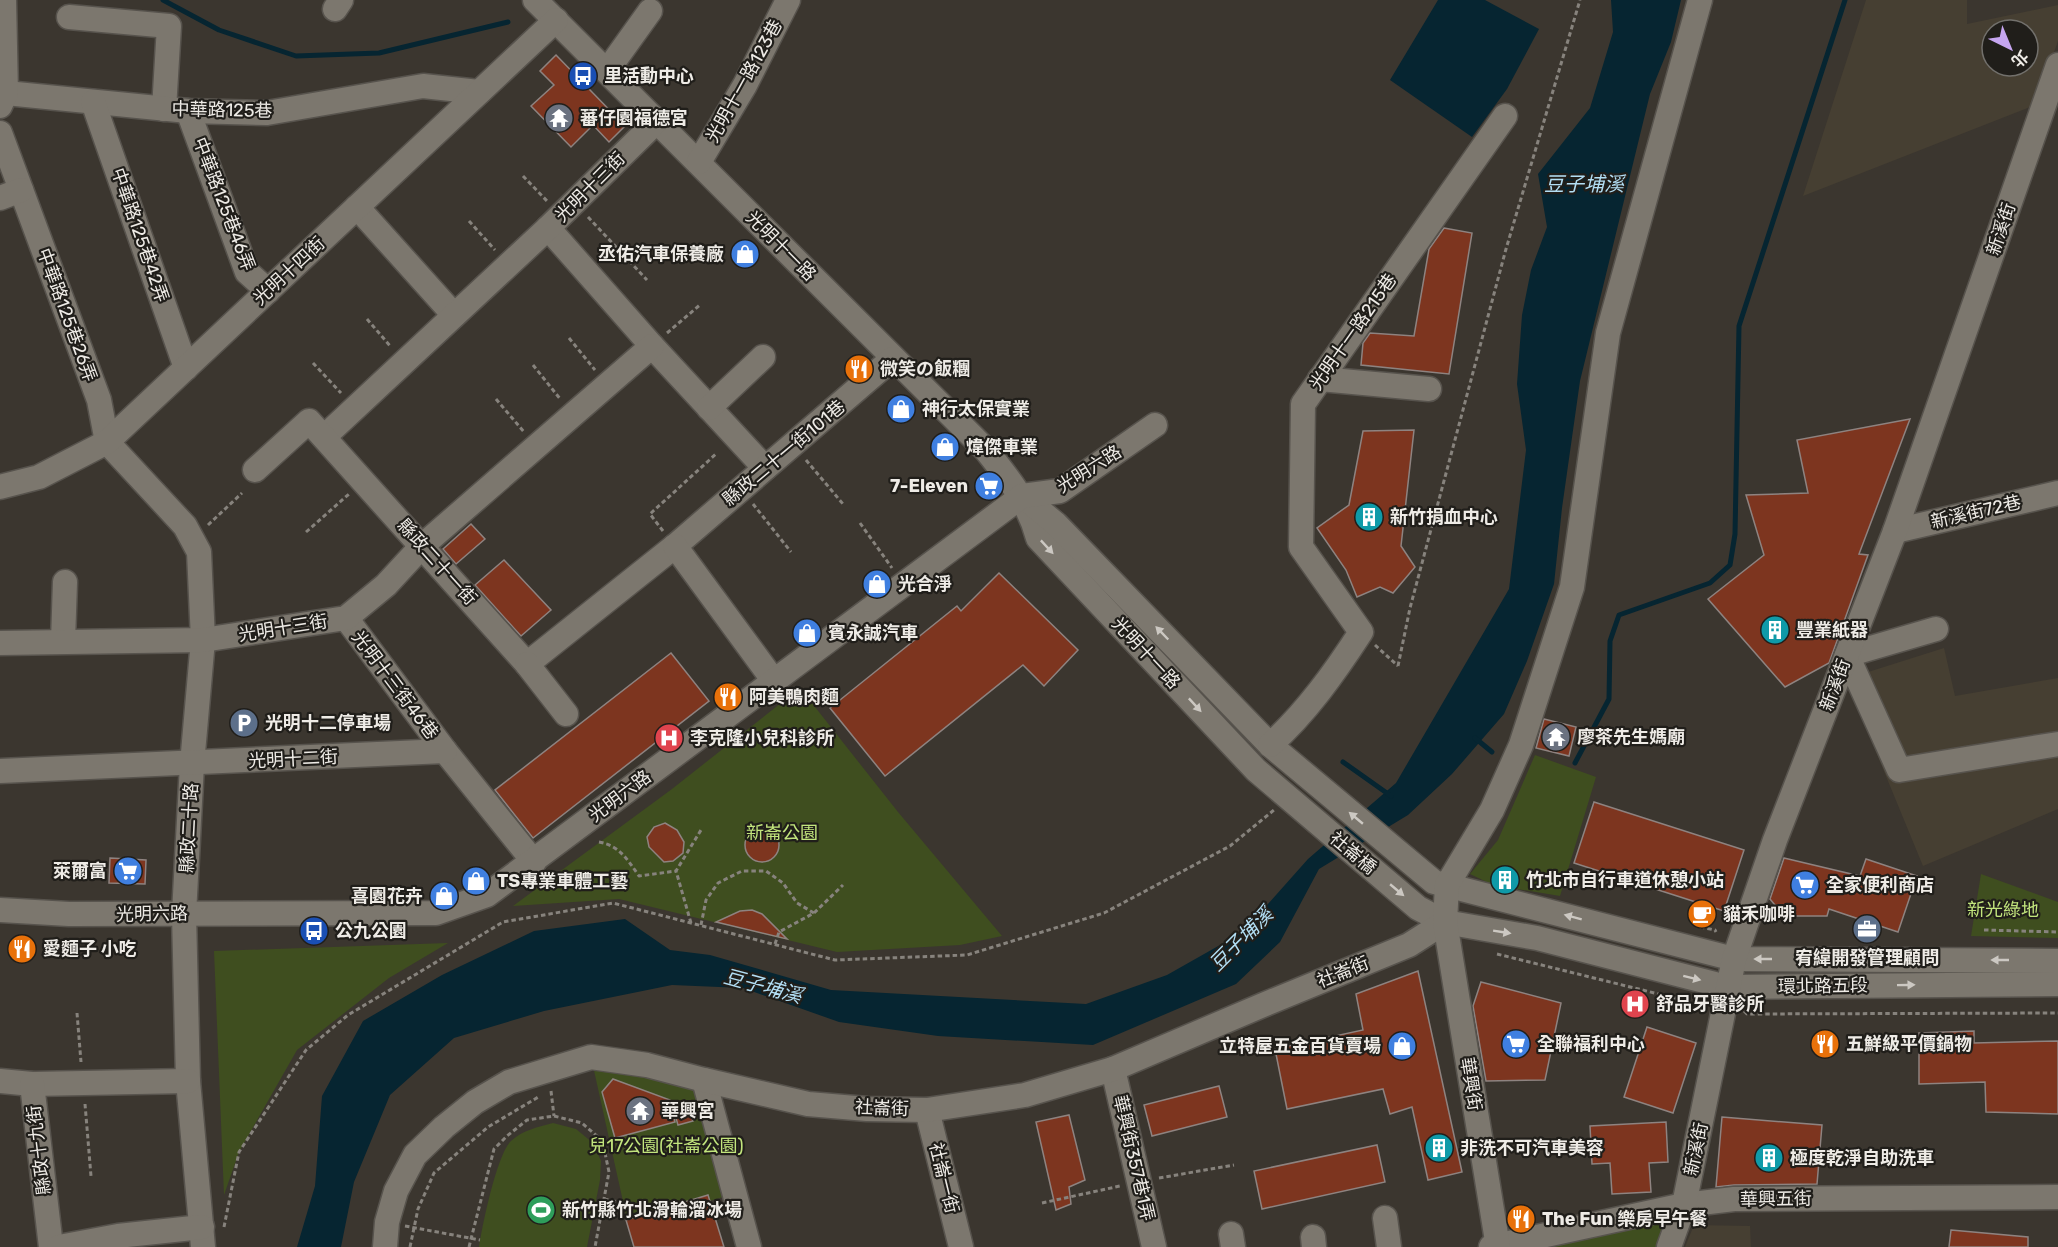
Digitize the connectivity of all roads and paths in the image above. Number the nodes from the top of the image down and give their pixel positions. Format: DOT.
graph roads {
  1 [pos="4,0"];
  2 [pos="535,0"];
  3 [pos="788,0"];
  4 [pos="1580,0"];
  5 [pos="1700,0"];
  6 [pos="650,11"];
  7 [pos="69,17"];
  8 [pos="556,20"];
  9 [pos="2058,65"];
  10 [pos="607,71"];
  11 [pos="479,92"];
  12 [pos="2,98"];
  13 [pos="93,102"];
  14 [pos="176,110"];
  15 [pos="1505,116"];
  16 [pos="657,121"];
  17 [pos="0,133"];
  18 [pos="699,162"];
  19 [pos="523,176"];
  20 [pos="10,194"];
  21 [pos="357,207"];
  22 [pos="561,215"];
  23 [pos="469,221"];
  24 [pos="509,264"];
  25 [pos="647,280"];
  26 [pos="268,291"];
  27 [pos="701,304"];
  28 [pos="454,315"];
  29 [pos="367,319"];
  30 [pos="569,338"];
  31 [pos="652,346"];
  32 [pos="763,357"];
  33 [pos="892,359"];
  34 [pos="404,362"];
  35 [pos="313,363"];
  36 [pos="533,365"];
  37 [pos="186,368"];
  38 [pos="1320,379"];
  39 [pos="608,385"];
  40 [pos="1429,389"];
  41 [pos="496,399"];
  42 [pos="355,408"];
  43 [pos="709,408"];
  44 [pos="574,415"];
  45 [pos="1155,425"];
  46 [pos="324,437"];
  47 [pos="107,442"];
  48 [pos="794,444"];
  49 [pos="537,447"];
  50 [pos="717,453"];
  51 [pos="765,468"];
  52 [pos="255,470"];
  53 [pos="364,482"];
  54 [pos="0,487"];
  55 [pos="741,489"];
  56 [pos="242,493"];
  57 [pos="2058,493"];
  58 [pos="1022,496"];
  59 [pos="843,504"];
  60 [pos="860,523"];
  61 [pos="1895,531"];
  62 [pos="306,532"];
  63 [pos="193,540"];
  64 [pos="422,546"];
  65 [pos="675,546"];
  66 [pos="791,552"];
  67 [pos="65,582"];
  68 [pos="903,584"];
  69 [pos="346,618"];
  70 [pos="1936,629"];
  71 [pos="1361,632"];
  72 [pos="202,640"];
  73 [pos="63,641"];
  74 [pos="0,643"];
  75 [pos="1847,655"];
  76 [pos="527,664"];
  77 [pos="774,681"];
  78 [pos="566,714"];
  79 [pos="2058,744"];
  80 [pos="1270,745"];
  81 [pos="445,751"];
  82 [pos="192,764"];
  83 [pos="0,771"];
  84 [pos="1308,777"];
  85 [pos="1281,804"];
  86 [pos="701,830"];
  87 [pos="600,842"];
  88 [pos="534,862"];
  89 [pos="676,871"];
  90 [pos="1440,883"];
  91 [pos="843,885"];
  92 [pos="1418,908"];
  93 [pos="0,910"];
  94 [pos="814,912"];
  95 [pos="184,914"];
  96 [pos="1444,922"];
  97 [pos="692,923"];
  98 [pos="701,925"];
  99 [pos="1984,930"];
  100 [pos="2058,932"];
  101 [pos="775,944"];
  102 [pos="1734,959"];
  103 [pos="2058,961"];
  104 [pos="2058,984"];
  105 [pos="1727,987"];
  106 [pos="77,1013"];
  107 [pos="1113,1069"];
  108 [pos="704,1080"];
  109 [pos="0,1081"];
  110 [pos="188,1081"];
  111 [pos="83,1083"];
  112 [pos="32,1084"];
  113 [pos="927,1110"];
  114 [pos="554,1116"];
  115 [pos="91,1176"];
  116 [pos="2058,1197"];
  117 [pos="604,1199"];
  118 [pos="628,1204"];
  119 [pos="1684,1205"];
  120 [pos="1385,1218"];
  121 [pos="387,1222"];
  122 [pos="414,1228"];
  123 [pos="209,1234"];
  124 [pos="470,1237"];
  125 [pos="480,1240"];
  126 [pos="1496,1246"];
  127 [pos="51,1247"];
  128 [pos="59,1247"];
  129 [pos="385,1247"];
  130 [pos="410,1247"];
  131 [pos="469,1247"];
  132 [pos="595,1247"];
  133 [pos="749,1247"];
  134 [pos="961,1247"];
  135 [pos="1154,1247"];
  136 [pos="1389,1247"];
  137 [pos="1669,1247"];
  1 -- 12 [label="street"];
  2 -- 8 [label="street, 光明十一路"];
  3 -- 18 [label="street, 光明十一路123巷"];
  4 -- 71 [label="path"];
  5 -- 90 [label="street"];
  6 -- 10 [label="street"];
  7 -- 14 [label="street"];
  8 -- 10 [label="street, 光明十一路"];
  8 -- 11 [label="street, 光明十四街"];
  9 -- 61 [label="street, 新溪街"];
  10 -- 16 [label="street, 光明十一路"];
  11 -- 14 [label="street, 中華路125巷"];
  11 -- 21 [label="street, 光明十四街"];
  12 -- 13 [label="street, 中華路125巷"];
  13 -- 14 [label="street, 中華路125巷"];
  13 -- 37 [label="street, 中華路125巷42弄"];
  14 -- 26 [label="street, 中華路125巷46弄"];
  15 -- 38 [label="street, 光明十一路215巷"];
  16 -- 18 [label="street, 光明十一路"];
  16 -- 22 [label="street, 光明十三街"];
  17 -- 20 [label="street, 中華路125巷26弄"];
  18 -- 33 [label="street, 光明十一路"];
  19 -- 22 [label="path"];
  20 -- 47 [label="street, 中華路125巷26弄"];
  21 -- 26 [label="street, 光明十四街"];
  21 -- 28 [label="street"];
  22 -- 24 [label="street"];
  22 -- 25 [label="path"];
  22 -- 31 [label="street, 光明十三街"];
  23 -- 24 [label="path"];
  24 -- 28 [label="street"];
  26 -- 37 [label="street, 光明十四街"];
  27 -- 31 [label="path"];
  28 -- 34 [label="street"];
  29 -- 34 [label="path"];
  30 -- 39 [label="path"];
  31 -- 39 [label="street, 光明十三街"];
  31 -- 43 [label="street"];
  32 -- 43 [label="street"];
  33 -- 48 [label="street, 縣政二十一街101巷"];
  33 -- 58 [label="street, 光明十一路"];
  34 -- 42 [label="street"];
  35 -- 42 [label="path"];
  36 -- 44 [label="path"];
  37 -- 47 [label="street, 光明十四街"];
  38 -- 40 [label="street"];
  38 -- 71 [label="street, 光明十一路215巷"];
  39 -- 44 [label="street, 光明十三街"];
  41 -- 49 [label="path"];
  42 -- 46 [label="street"];
  43 -- 51 [label="street"];
  44 -- 49 [label="street, 光明十三街"];
  45 -- 58 [label="street, 光明六路"];
  46 -- 52 [label="street"];
  46 -- 53 [label="street, 縣政二十一街"];
  47 -- 54 [label="street, 光明十四街"];
  47 -- 63 [label="street, 縣政二十路"];
  48 -- 51 [label="street, 縣政二十一街101巷"];
  48 -- 59 [label="path"];
  49 -- 64 [label="street, 光明十三街"];
  50 -- 65 [label="path"];
  51 -- 55 [label="street, 縣政二十一街101巷"];
  53 -- 62 [label="path"];
  53 -- 64 [label="street, 縣政二十一街"];
  55 -- 65 [label="street, 縣政二十一街101巷"];
  55 -- 66 [label="path"];
  56 -- 63 [label="path"];
  57 -- 61 [label="street, 新溪街72巷"];
  58 -- 68 [label="street, 光明六路"];
  80 -- 58 [label="street, 光明十一路, one-way"];
  58 -- 85 [label="street, 光明十一路, one-way"];
  60 -- 68 [label="path"];
  61 -- 75 [label="street, 新溪街"];
  63 -- 72 [label="street, 縣政二十路"];
  64 -- 69 [label="street, 光明十三街"];
  64 -- 76 [label="street, 縣政二十一街"];
  65 -- 76 [label="street"];
  65 -- 77 [label="street"];
  67 -- 73 [label="street"];
  68 -- 77 [label="street, 光明六路"];
  69 -- 72 [label="street, 光明十三街"];
  69 -- 81 [label="street, 光明十三街46巷"];
  70 -- 75 [label="street"];
  71 -- 80 [label="street"];
  72 -- 73 [label="street, 光明十三街"];
  72 -- 82 [label="street, 縣政二十路"];
  73 -- 74 [label="street, 光明十三街"];
  75 -- 79 [label="street"];
  75 -- 102 [label="street, 新溪街"];
  76 -- 78 [label="street, 縣政二十一街"];
  77 -- 88 [label="street, 光明六路"];
  80 -- 84 [label="street, 光明十一路"];
  81 -- 82 [label="street, 光明十二街"];
  81 -- 88 [label="street"];
  82 -- 83 [label="street, 光明十二街"];
  82 -- 95 [label="street, 縣政二十路"];
  90 -- 84 [label="street, 社崙橋, one-way"];
  85 -- 92 [label="street, 社崙橋, one-way"];
  85 -- 101 [label="path"];
  86 -- 89 [label="path"];
  87 -- 89 [label="path"];
  88 -- 95 [label="street, 光明六路"];
  89 -- 97 [label="path"];
  90 -- 96 [label="street, 華興街"];
  102 -- 90 [label="street, 環北路五段, one-way"];
  91 -- 94 [label="path"];
  92 -- 96 [label="street, 環北路五段"];
  93 -- 95 [label="street, 光明六路"];
  94 -- 98 [label="path"];
  94 -- 101 [label="path"];
  95 -- 110 [label="street, 縣政二十路"];
  96 -- 105 [label="street, 環北路五段, one-way"];
  96 -- 107 [label="street, 社崙街"];
  96 -- 126 [label="street, 華興街"];
  97 -- 98 [label="path"];
  97 -- 123 [label="path"];
  98 -- 101 [label="path"];
  99 -- 100 [label="path"];
  103 -- 102 [label="street, 環北路五段, one-way"];
  102 -- 105 [label="street, 新溪街"];
  105 -- 104 [label="street, 環北路五段, one-way"];
  105 -- 119 [label="street, 新溪街"];
  106 -- 111 [label="path"];
  107 -- 113 [label="street, 社崙街"];
  107 -- 135 [label="street, 華興街357巷1弄"];
  108 -- 113 [label="street, 社崙街"];
  108 -- 121 [label="street, 社崙街"];
  108 -- 133 [label="street"];
  109 -- 112 [label="street, 縣政十九街"];
  110 -- 111 [label="street"];
  110 -- 123 [label="street, 縣政二十路"];
  111 -- 112 [label="street"];
  111 -- 115 [label="path"];
  112 -- 127 [label="street, 縣政十九街"];
  113 -- 134 [label="street, 社崙一街"];
  114 -- 117 [label="path"];
  114 -- 122 [label="path"];
  114 -- 124 [label="path"];
  116 -- 119 [label="street, 華興五街"];
  117 -- 118 [label="path"];
  117 -- 132 [label="path"];
  119 -- 126 [label="street, 華興五街"];
  119 -- 137 [label="street, 新溪街"];
  120 -- 136 [label="street"];
  121 -- 122 [label="path"];
  121 -- 129 [label="street, 社崙街"];
  122 -- 124 [label="path"];
  122 -- 130 [label="path"];
  123 -- 128 [label="street"];
  124 -- 125 [label="path"];
  124 -- 131 [label="path"];
}
